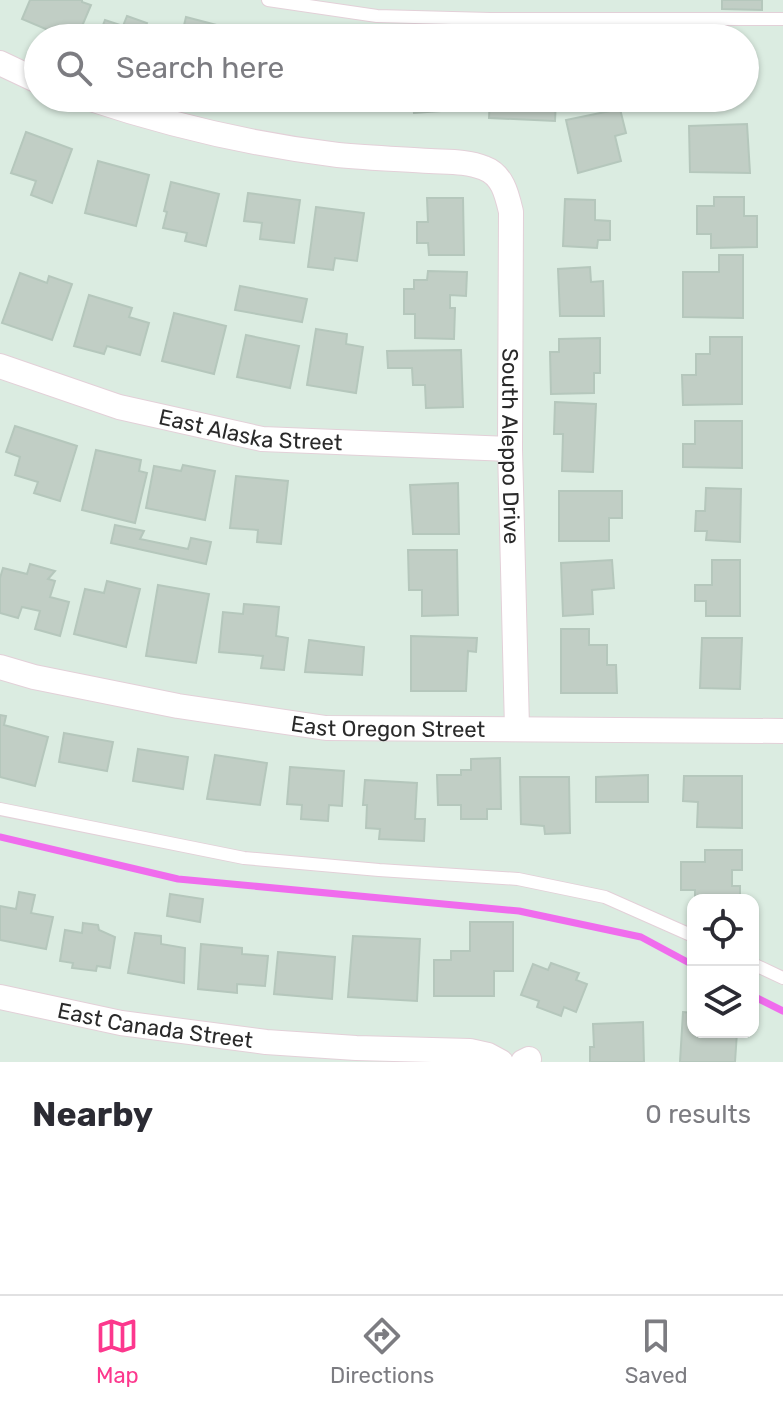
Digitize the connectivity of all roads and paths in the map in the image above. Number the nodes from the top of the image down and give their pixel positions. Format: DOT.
graph roads {
  1 [pos="268,0"];
  2 [pos="783,19"];
  3 [pos="0,63"];
  4 [pos="24,74"];
  5 [pos="139,112"];
  6 [pos="0,366"];
  7 [pos="510,449"];
  8 [pos="0,667"];
  9 [pos="517,728"];
  10 [pos="783,731"];
  11 [pos="0,809"];
  12 [pos="687,933"];
  13 [pos="757,966"];
  14 [pos="783,978"];
  15 [pos="0,997"];
  16 [pos="501,1062"];
  1 -- 2 [label="lane"];
  3 -- 4 [label="street"];
  5 -- 7 [label="street, South Aleppo Drive"];
  6 -- 7 [label="street, East Alaska Street"];
  7 -- 9 [label="street, South Aleppo Drive"];
  8 -- 9 [label="street, East Oregon Street"];
  9 -- 10 [label="street, East Oregon Street"];
  11 -- 12 [label="lane"];
  13 -- 14 [label="lane"];
  15 -- 16 [label="street, East Canada Street"];
}
